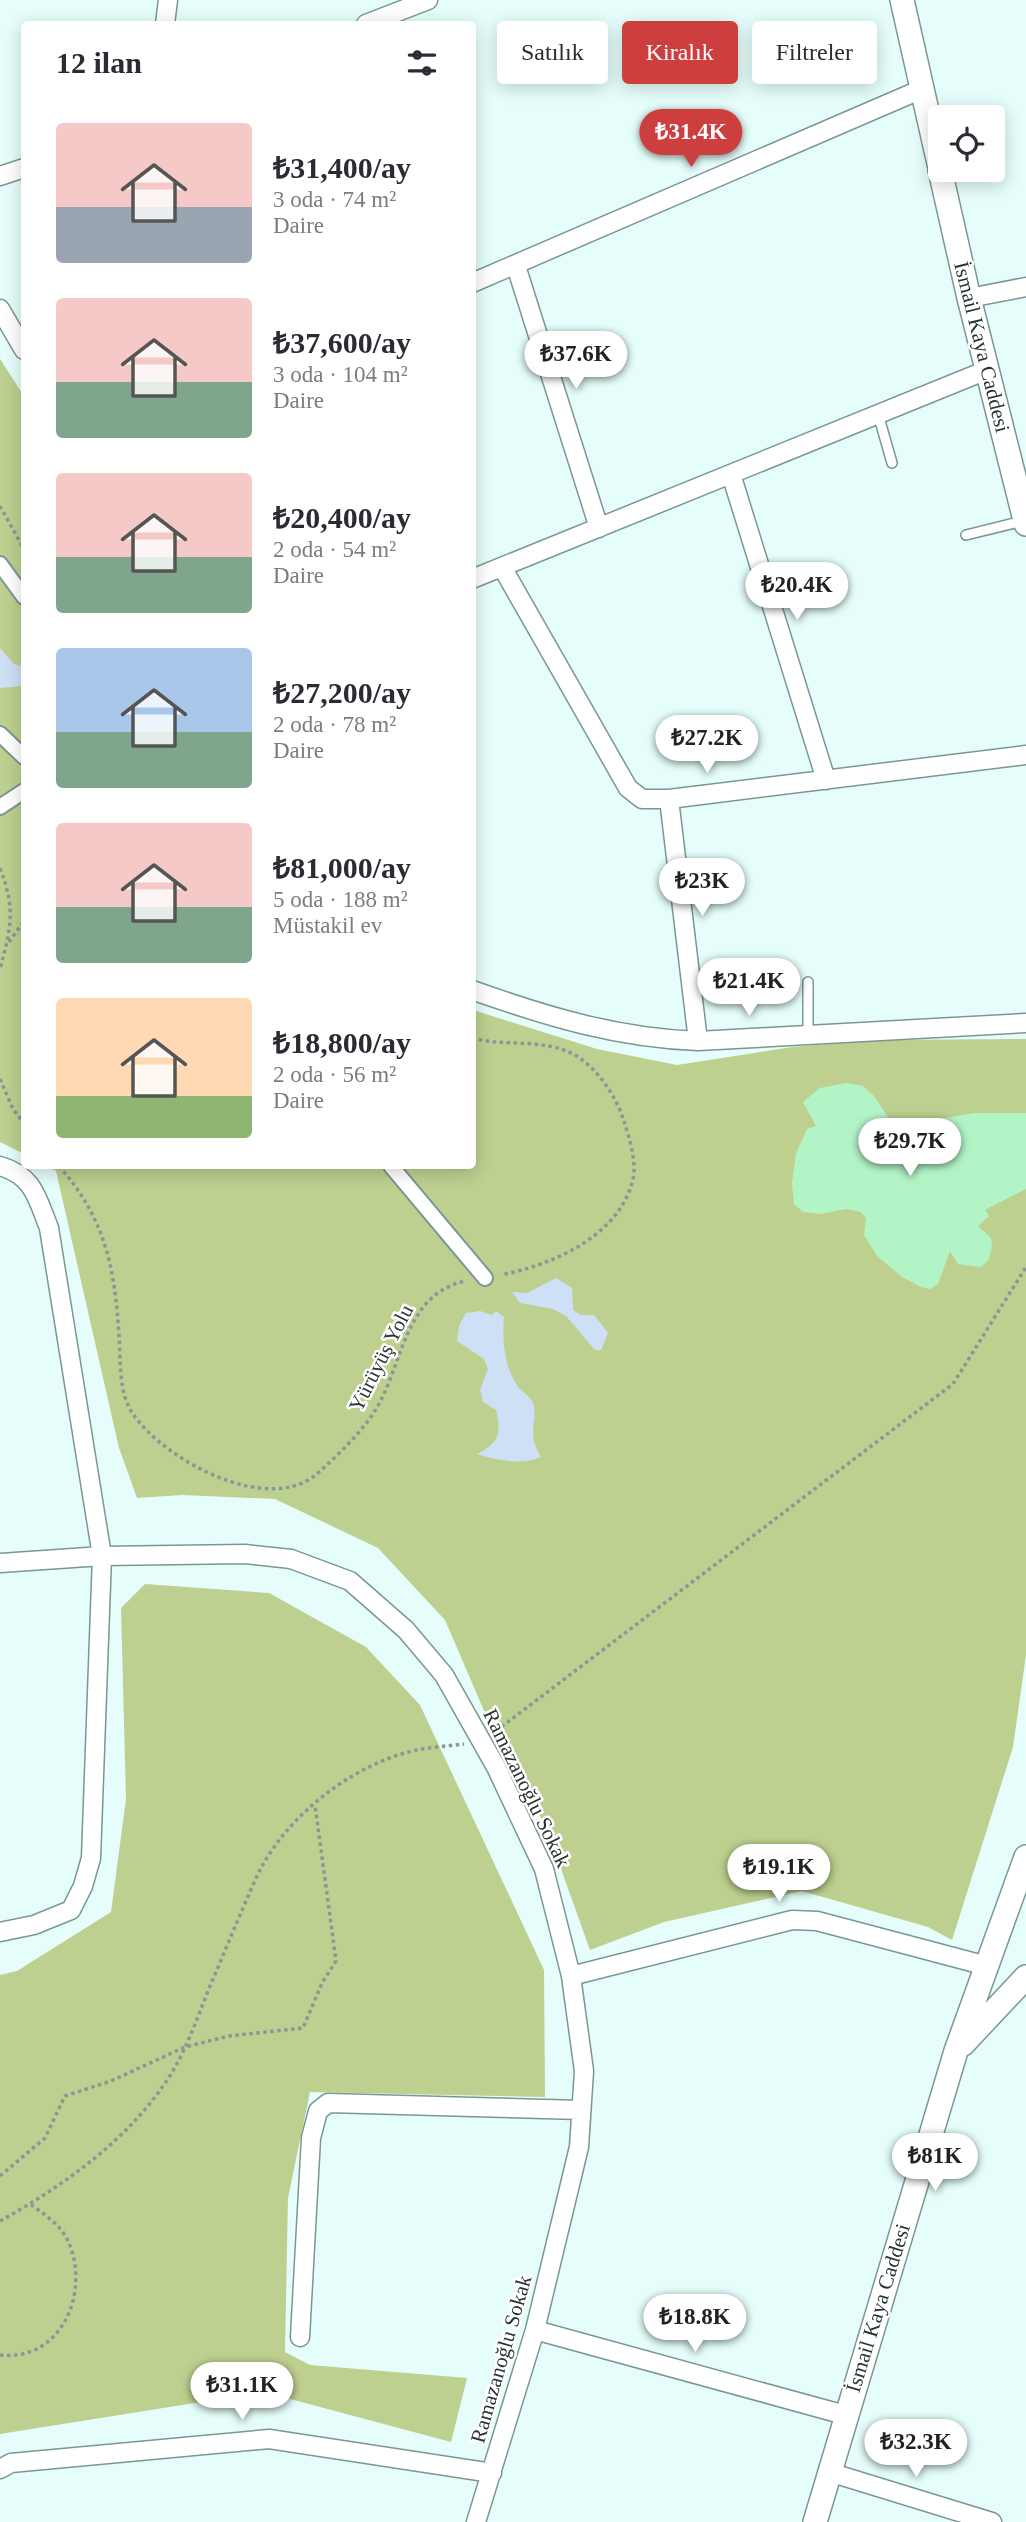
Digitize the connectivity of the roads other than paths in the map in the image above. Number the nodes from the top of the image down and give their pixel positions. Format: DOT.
graph roads {
  1 [pos="167,0"];
  2 [pos="428,0"];
  3 [pos="902,0"];
  4 [pos="165,21"];
  5 [pos="374,21"];
  6 [pos="922,89"];
  7 [pos="928,116"];
  8 [pos="21,169"];
  9 [pos="0,176"];
  10 [pos="943,182"];
  11 [pos="516,266"];
  12 [pos="476,281"];
  13 [pos="1026,287"];
  14 [pos="969,298"];
  15 [pos="0,309"];
  16 [pos="21,345"];
  17 [pos="988,370"];
  18 [pos="878,414"];
  19 [pos="892,463"];
  20 [pos="731,474"];
  21 [pos="1025,513"];
  22 [pos="599,528"];
  23 [pos="966,535"];
  24 [pos="0,564"];
  25 [pos="502,567"];
  26 [pos="476,577"];
  27 [pos="21,593"];
  28 [pos="0,734"];
  29 [pos="21,754"];
  30 [pos="1026,755"];
  31 [pos="826,780"];
  32 [pos="21,793"];
  33 [pos="669,799"];
  34 [pos="0,807"];
  35 [pos="808,982"];
  36 [pos="476,991"];
  37 [pos="1026,1023"];
  38 [pos="808,1034"];
  39 [pos="698,1041"];
  40 [pos="0,1166"];
  41 [pos="394,1169"];
  42 [pos="485,1278"];
  43 [pos="102,1556"];
  44 [pos="0,1563"];
  45 [pos="1026,1857"];
  46 [pos="0,1932"];
  47 [pos="987,1965"];
  48 [pos="571,1976"];
  49 [pos="1026,1977"];
  50 [pos="956,2051"];
  51 [pos="582,2110"];
  52 [pos="536,2330"];
  53 [pos="300,2337"];
  54 [pos="845,2415"];
  55 [pos="0,2469"];
  56 [pos="829,2472"];
  57 [pos="492,2473"];
  58 [pos="476,2522"];
  59 [pos="816,2522"];
  60 [pos="992,2522"];
  1 -- 4 [label="street"];
  2 -- 5 [label="street"];
  3 -- 6 [label="street, İsmail Kaya Caddesi"];
  6 -- 7 [label="street, İsmail Kaya Caddesi"];
  6 -- 11 [label="street"];
  8 -- 9 [label="street"];
  10 -- 14 [label="street, İsmail Kaya Caddesi"];
  11 -- 12 [label="street"];
  11 -- 22 [label="street"];
  13 -- 14 [label="street"];
  14 -- 17 [label="street, İsmail Kaya Caddesi"];
  15 -- 16 [label="street"];
  17 -- 18 [label="street"];
  17 -- 21 [label="street, İsmail Kaya Caddesi"];
  18 -- 19 [label="lane"];
  18 -- 20 [label="street"];
  20 -- 22 [label="street"];
  20 -- 31 [label="street"];
  21 -- 23 [label="lane"];
  22 -- 25 [label="street"];
  24 -- 27 [label="street"];
  25 -- 26 [label="street"];
  25 -- 33 [label="street"];
  28 -- 29 [label="street"];
  30 -- 31 [label="street"];
  31 -- 33 [label="street"];
  32 -- 34 [label="street"];
  33 -- 39 [label="street"];
  35 -- 38 [label="lane"];
  36 -- 39 [label="street"];
  37 -- 38 [label="street"];
  38 -- 39 [label="street"];
  40 -- 43 [label="street"];
  41 -- 42 [label="street"];
  43 -- 44 [label="street, Ramazanoğlu Sokak"];
  43 -- 46 [label="street"];
  43 -- 48 [label="street, Ramazanoğlu Sokak"];
  45 -- 47 [label="street, İsmail Kaya Caddesi"];
  47 -- 48 [label="street"];
  47 -- 50 [label="street, İsmail Kaya Caddesi"];
  48 -- 51 [label="street, Ramazanoğlu Sokak"];
  49 -- 50 [label="street"];
  50 -- 54 [label="street, İsmail Kaya Caddesi"];
  51 -- 52 [label="street, Ramazanoğlu Sokak"];
  51 -- 53 [label="street"];
  52 -- 54 [label="street"];
  52 -- 57 [label="street, Ramazanoğlu Sokak"];
  54 -- 56 [label="street, İsmail Kaya Caddesi"];
  55 -- 57 [label="street"];
  56 -- 59 [label="street, İsmail Kaya Caddesi"];
  56 -- 60 [label="street"];
  57 -- 58 [label="street, Ramazanoğlu Sokak"];
}
